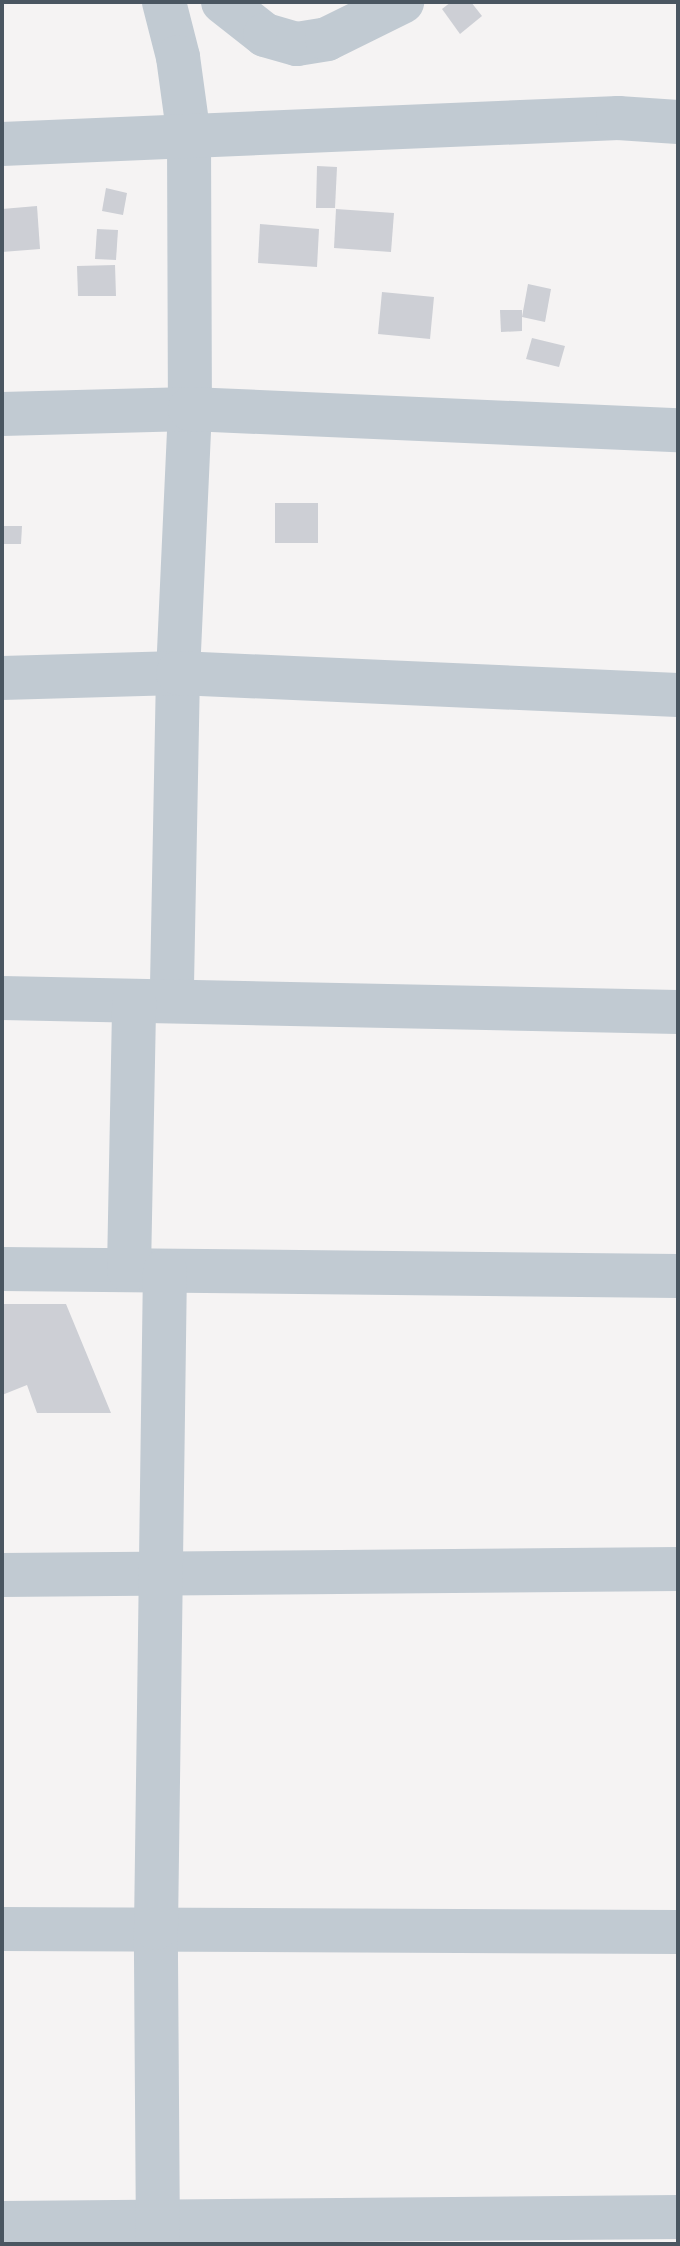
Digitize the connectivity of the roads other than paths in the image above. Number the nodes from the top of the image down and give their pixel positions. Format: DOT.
graph roads {
  1 [pos="164,2"];
  2 [pos="223,2"];
  3 [pos="402,2"];
  4 [pos="678,122"];
  5 [pos="189,137"];
  6 [pos="2,144"];
  7 [pos="190,409"];
  8 [pos="2,414"];
  9 [pos="678,430"];
  10 [pos="178,673"];
  11 [pos="2,678"];
  12 [pos="678,695"];
  13 [pos="2,998"];
  14 [pos="153,1000"];
  15 [pos="678,1012"];
  16 [pos="2,1269"];
  17 [pos="147,1271"];
  18 [pos="678,1276"];
  19 [pos="678,1569"];
  20 [pos="2,1575"];
  21 [pos="161,1576"];
  22 [pos="156,1928"];
  23 [pos="2,1929"];
  24 [pos="678,1932"];
  25 [pos="678,2217"];
  26 [pos="2,2223"];
  27 [pos="158,2234"];
  1 -- 5 [label="street"];
  2 -- 3 [label="street"];
  4 -- 5 [label="street"];
  5 -- 6 [label="street"];
  5 -- 7 [label="street"];
  7 -- 8 [label="street"];
  7 -- 9 [label="street"];
  7 -- 10 [label="street"];
  10 -- 11 [label="street"];
  10 -- 12 [label="street"];
  10 -- 14 [label="street"];
  13 -- 14 [label="street"];
  14 -- 15 [label="street"];
  14 -- 17 [label="street"];
  16 -- 17 [label="street"];
  17 -- 18 [label="street"];
  17 -- 21 [label="street"];
  19 -- 21 [label="street"];
  20 -- 21 [label="street"];
  21 -- 22 [label="street"];
  22 -- 23 [label="street"];
  22 -- 24 [label="street"];
  22 -- 27 [label="street"];
  25 -- 27 [label="street"];
  26 -- 27 [label="street"];
}
